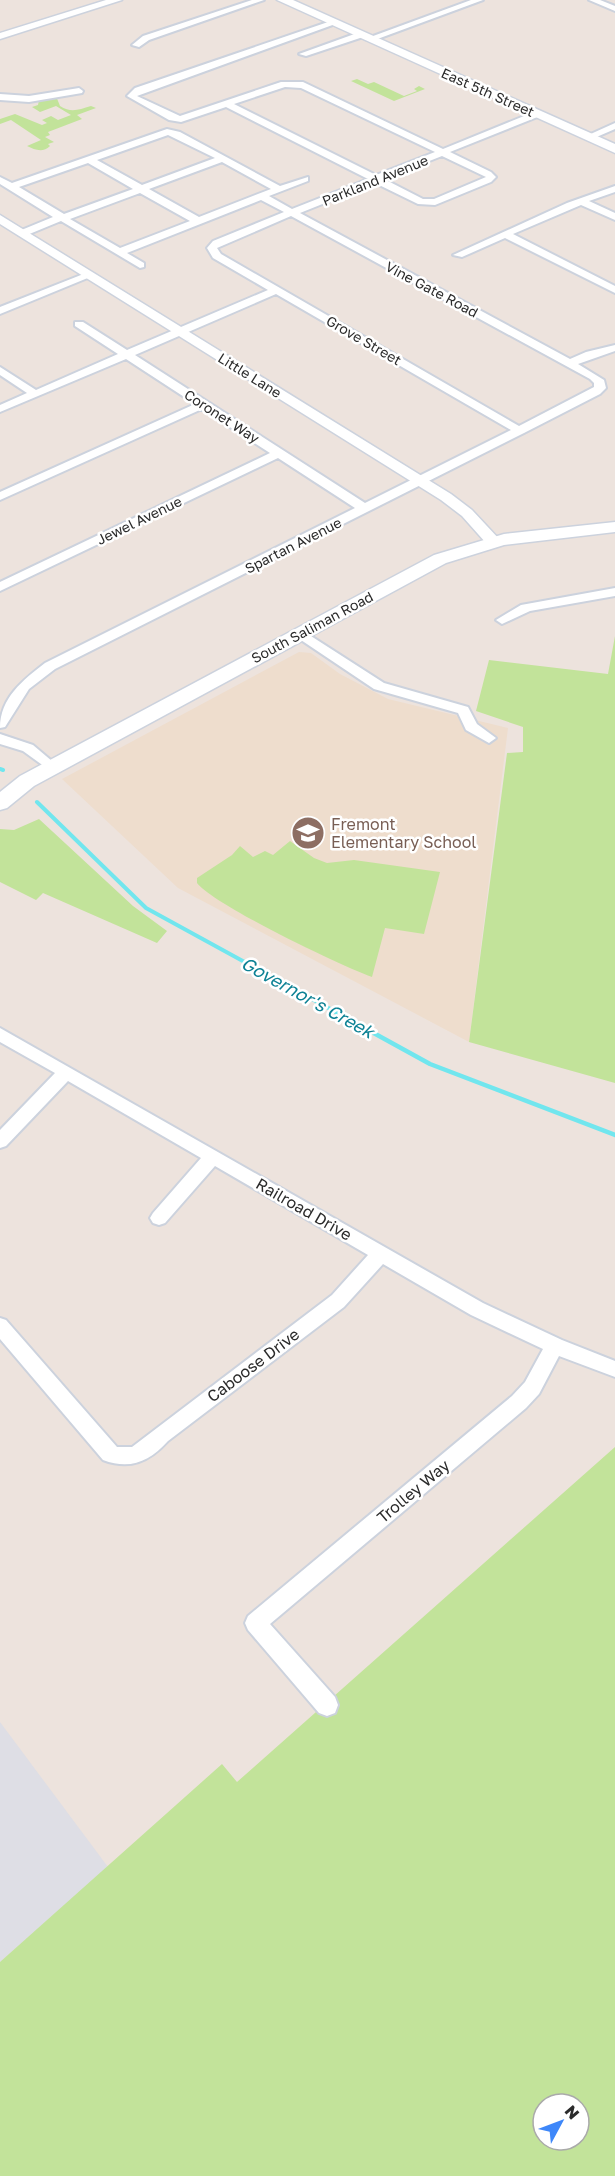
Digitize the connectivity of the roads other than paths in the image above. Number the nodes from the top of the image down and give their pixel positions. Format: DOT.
graph roads {
  1 [pos="117,0"];
  2 [pos="260,0"];
  3 [pos="479,0"];
  4 [pos="593,0"];
  5 [pos="292,1"];
  6 [pos="615,9"];
  7 [pos="334,23"];
  8 [pos="0,36"];
  9 [pos="365,37"];
  10 [pos="136,45"];
  11 [pos="303,54"];
  12 [pos="79,90"];
  13 [pos="0,96"];
  14 [pos="228,104"];
  15 [pos="537,114"];
  16 [pos="615,126"];
  17 [pos="589,137"];
  18 [pos="615,149"];
  19 [pos="442,152"];
  20 [pos="88,159"];
  21 [pos="222,159"];
  22 [pos="305,179"];
  23 [pos="376,179"];
  24 [pos="0,180"];
  25 [pos="10,187"];
  26 [pos="142,189"];
  27 [pos="279,189"];
  28 [pos="615,189"];
  29 [pos="261,196"];
  30 [pos="583,202"];
  31 [pos="292,213"];
  32 [pos="63,218"];
  33 [pos="615,218"];
  34 [pos="0,219"];
  35 [pos="198,221"];
  36 [pos="23,233"];
  37 [pos="505,234"];
  38 [pos="213,246"];
  39 [pos="119,252"];
  40 [pos="458,255"];
  41 [pos="141,265"];
  42 [pos="90,275"];
  43 [pos="277,290"];
  44 [pos="615,290"];
  45 [pos="0,312"];
  46 [pos="79,324"];
  47 [pos="181,332"];
  48 [pos="615,348"];
  49 [pos="127,355"];
  50 [pos="569,364"];
  51 [pos="0,370"];
  52 [pos="601,386"];
  53 [pos="35,394"];
  54 [pos="203,404"];
  55 [pos="0,410"];
  56 [pos="520,431"];
  57 [pos="279,453"];
  58 [pos="420,481"];
  59 [pos="0,496"];
  60 [pos="365,509"];
  61 [pos="615,527"];
  62 [pos="492,540"];
  63 [pos="0,587"];
  64 [pos="615,592"];
  65 [pos="502,620"];
  66 [pos="300,633"];
  67 [pos="0,724"];
  68 [pos="489,738"];
  69 [pos="0,739"];
  70 [pos="52,767"];
  71 [pos="27,781"];
  72 [pos="0,788"];
  73 [pos="0,803"];
  74 [pos="0,1034"];
  75 [pos="66,1072"];
  76 [pos="0,1141"];
  77 [pos="213,1157"];
  78 [pos="159,1218"];
  79 [pos="380,1254"];
  80 [pos="0,1326"];
  81 [pos="555,1346"];
  82 [pos="615,1369"];
  83 [pos="327,1705"];
  1 -- 8 [label="street"];
  2 -- 10 [label="street"];
  3 -- 9 [label="street"];
  4 -- 6 [label="street"];
  5 -- 7 [label="main road, East 5th Street"];
  7 -- 9 [label="main road, East 5th Street"];
  7 -- 14 [label="street"];
  9 -- 11 [label="street"];
  9 -- 15 [label="main road, East 5th Street"];
  12 -- 13 [label="street"];
  14 -- 19 [label="street"];
  14 -- 23 [label="street"];
  15 -- 17 [label="main road, East 5th Street"];
  15 -- 19 [label="street, Parkland Avenue"];
  16 -- 17 [label="street"];
  17 -- 18 [label="main road, East 5th Street"];
  19 -- 23 [label="street, Parkland Avenue"];
  19 -- 23 [label="street"];
  20 -- 21 [label="street"];
  20 -- 25 [label="street"];
  20 -- 26 [label="street"];
  21 -- 26 [label="street"];
  21 -- 27 [label="street"];
  22 -- 27 [label="street"];
  23 -- 31 [label="street, Parkland Avenue"];
  24 -- 25 [label="street"];
  25 -- 32 [label="street"];
  26 -- 32 [label="street"];
  26 -- 35 [label="street"];
  27 -- 29 [label="street"];
  28 -- 30 [label="street"];
  29 -- 31 [label="street, Vine Gate Road"];
  29 -- 35 [label="street"];
  30 -- 33 [label="street"];
  30 -- 37 [label="street"];
  31 -- 38 [label="street, Parkland Avenue"];
  31 -- 50 [label="street, Vine Gate Road"];
  32 -- 36 [label="street"];
  32 -- 39 [label="street"];
  34 -- 36 [label="street, Little Lane"];
  35 -- 39 [label="street"];
  36 -- 42 [label="street, Little Lane"];
  37 -- 40 [label="street"];
  37 -- 44 [label="street"];
  38 -- 43 [label="street, Grove Street"];
  39 -- 41 [label="street"];
  42 -- 45 [label="street"];
  42 -- 47 [label="street, Little Lane"];
  43 -- 47 [label="street"];
  43 -- 56 [label="street, Grove Street"];
  46 -- 49 [label="street, Coronet Way"];
  47 -- 49 [label="street"];
  47 -- 58 [label="street, Little Lane"];
  48 -- 50 [label="street"];
  49 -- 53 [label="street"];
  49 -- 54 [label="street, Coronet Way"];
  50 -- 52 [label="street, Vine Gate Road"];
  51 -- 53 [label="street"];
  52 -- 56 [label="street, Spartan Avenue"];
  53 -- 55 [label="street"];
  54 -- 57 [label="street, Coronet Way"];
  54 -- 59 [label="street"];
  56 -- 58 [label="street, Spartan Avenue"];
  57 -- 60 [label="street, Coronet Way"];
  57 -- 63 [label="street, Jewel Avenue"];
  58 -- 60 [label="street, Spartan Avenue"];
  58 -- 62 [label="street, Little Lane"];
  60 -- 67 [label="street, Spartan Avenue"];
  61 -- 62 [label="main road, South Saliman Road"];
  62 -- 66 [label="main road, South Saliman Road"];
  64 -- 65 [label="street"];
  66 -- 68 [label="street"];
  66 -- 70 [label="main road, South Saliman Road"];
  69 -- 70 [label="street"];
  70 -- 71 [label="main road, South Saliman Road"];
  71 -- 72 [label="main road, South Saliman Road"];
  71 -- 73 [label="main road, South Saliman Road"];
  74 -- 75 [label="street, Railroad Drive"];
  75 -- 76 [label="street"];
  75 -- 77 [label="street, Railroad Drive"];
  77 -- 78 [label="street"];
  77 -- 79 [label="street, Railroad Drive"];
  79 -- 80 [label="street, Caboose Drive"];
  79 -- 81 [label="street, Railroad Drive"];
  81 -- 82 [label="street, Railroad Drive"];
  81 -- 83 [label="street, Trolley Way"];
}
